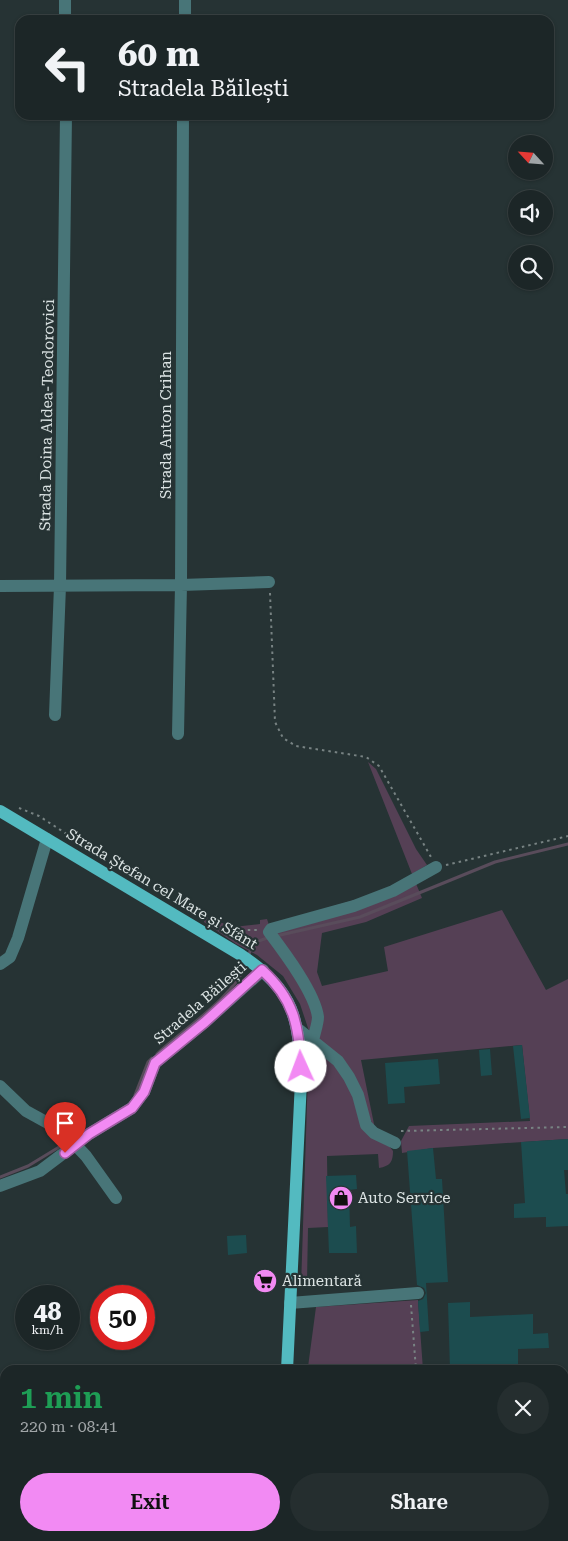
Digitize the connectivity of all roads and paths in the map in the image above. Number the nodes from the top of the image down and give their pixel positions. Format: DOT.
graph roads {
  1 [pos="65,0"];
  2 [pos="185,0"];
  3 [pos="65,15"];
  4 [pos="185,15"];
  5 [pos="66,120"];
  6 [pos="183,120"];
  7 [pos="270,582"];
  8 [pos="181,585"];
  9 [pos="0,586"];
  10 [pos="60,586"];
  11 [pos="55,715"];
  12 [pos="178,734"];
  13 [pos="15,806"];
  14 [pos="0,811"];
  15 [pos="568,836"];
  16 [pos="46,839"];
  17 [pos="103,858"];
  18 [pos="436,867"];
  19 [pos="211,924"];
  20 [pos="272,935"];
  21 [pos="0,964"];
  22 [pos="259,967"];
  23 [pos="298,1029"];
  24 [pos="313,1040"];
  25 [pos="0,1086"];
  26 [pos="568,1127"];
  27 [pos="398,1137"];
  28 [pos="75,1145"];
  29 [pos="0,1186"];
  30 [pos="116,1198"];
  31 [pos="414,1294"];
  32 [pos="290,1303"];
  33 [pos="287,1365"];
  34 [pos="416,1365"];
  1 -- 3 [label="street"];
  2 -- 4 [label="street"];
  5 -- 10 [label="street, Strada Doina Aldea-Teodorovici"];
  6 -- 8 [label="street, Strada Anton Crihan"];
  7 -- 8 [label="street"];
  7 -- 18 [label="path"];
  8 -- 10 [label="street"];
  8 -- 12 [label="street, Strada Anton Crihan"];
  9 -- 10 [label="street"];
  10 -- 11 [label="street, Strada Doina Aldea-Teodorovici"];
  13 -- 17 [label="path"];
  14 -- 16 [label="main road, Strada Ștefan cel Mare și Sfânt"];
  15 -- 18 [label="path"];
  16 -- 21 [label="street"];
  16 -- 22 [label="main road, Strada Ștefan cel Mare și Sfânt"];
  18 -- 20 [label="street, Strada Ștefan cel Mare și Sfânt"];
  19 -- 20 [label="path"];
  20 -- 24 [label="street, Strada Ștefan cel Mare și Sfânt"];
  22 -- 23 [label="main road, Strada Ștefan cel Mare și Sfânt"];
  22 -- 28 [label="street, Stradela Băilești"];
  23 -- 24 [label="street"];
  23 -- 32 [label="main road, Strada Ștefan cel Mare și Sfânt"];
  24 -- 27 [label="street"];
  25 -- 28 [label="street"];
  26 -- 27 [label="path"];
  28 -- 29 [label="street, Stradela Băilești"];
  28 -- 30 [label="street"];
  31 -- 32 [label="street"];
  31 -- 34 [label="path"];
  32 -- 33 [label="main road, Strada Ștefan cel Mare și Sfânt"];
}
